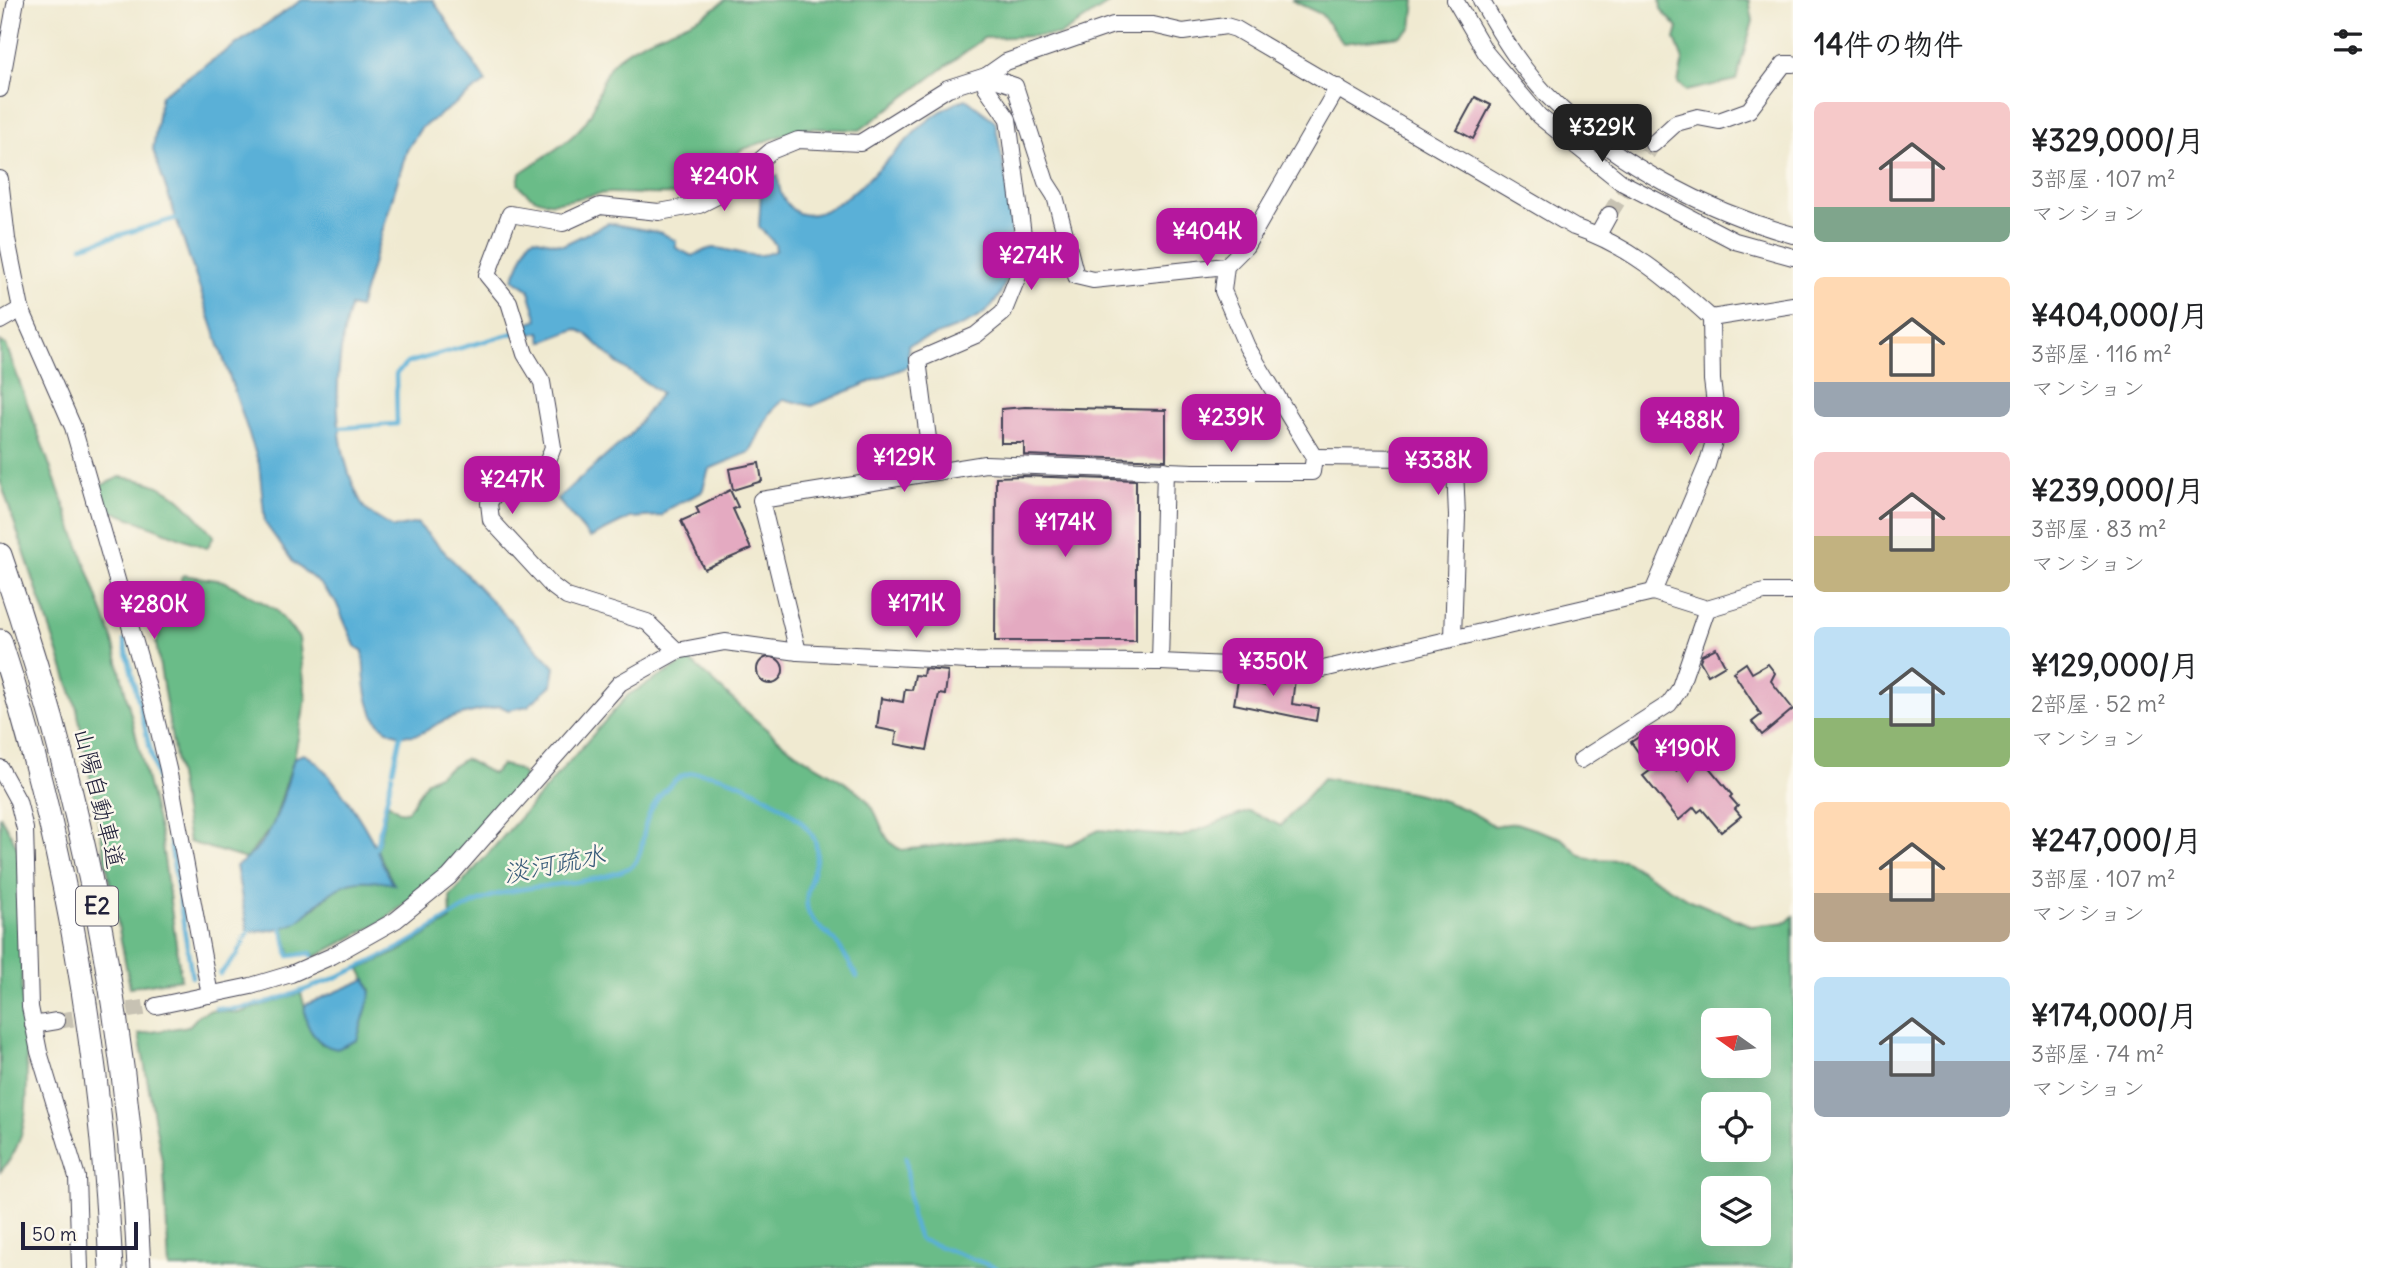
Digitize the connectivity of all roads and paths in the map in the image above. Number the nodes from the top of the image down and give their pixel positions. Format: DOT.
graph roads {
  1 [pos="16,0"];
  2 [pos="1455,0"];
  3 [pos="1481,0"];
  4 [pos="1793,64"];
  5 [pos="986,76"];
  6 [pos="1338,87"];
  7 [pos="0,89"];
  8 [pos="1653,144"];
  9 [pos="0,179"];
  10 [pos="0,188"];
  11 [pos="1609,215"];
  12 [pos="1598,235"];
  13 [pos="1793,235"];
  14 [pos="1793,257"];
  15 [pos="1226,266"];
  16 [pos="1793,305"];
  17 [pos="22,309"];
  18 [pos="1711,318"];
  19 [pos="0,321"];
  20 [pos="1314,457"];
  21 [pos="932,470"];
  22 [pos="1166,470"];
  23 [pos="0,555"];
  24 [pos="1653,592"];
  25 [pos="1793,592"];
  26 [pos="1707,609"];
  27 [pos="1452,637"];
  28 [pos="0,641"];
  29 [pos="677,651"];
  30 [pos="798,652"];
  31 [pos="1160,662"];
  32 [pos="1581,760"];
  33 [pos="0,768"];
  34 [pos="210,995"];
  35 [pos="156,1006"];
  36 [pos="57,1021"];
  37 [pos="33,1025"];
  38 [pos="80,1268"];
  39 [pos="111,1268"];
  40 [pos="139,1268"];
  1 -- 7 [label="street"];
  2 -- 14 [label="street"];
  3 -- 13 [label="street"];
  4 -- 8 [label="street"];
  5 -- 6 [label="street"];
  5 -- 15 [label="street"];
  5 -- 21 [label="street"];
  5 -- 29 [label="street"];
  6 -- 12 [label="street"];
  6 -- 15 [label="street"];
  9 -- 10 [label="street"];
  10 -- 17 [label="street"];
  11 -- 12 [label="street"];
  12 -- 18 [label="street"];
  15 -- 20 [label="street"];
  16 -- 18 [label="street"];
  17 -- 19 [label="street"];
  17 -- 34 [label="street"];
  18 -- 24 [label="street"];
  20 -- 22 [label="street"];
  20 -- 27 [label="street"];
  21 -- 22 [label="street"];
  21 -- 30 [label="street"];
  22 -- 31 [label="street"];
  23 -- 40 [label="highway, 山陽自動車道 / E2"];
  24 -- 26 [label="street"];
  24 -- 27 [label="street"];
  25 -- 26 [label="street"];
  26 -- 32 [label="street"];
  27 -- 31 [label="street"];
  28 -- 39 [label="highway, E2"];
  29 -- 30 [label="street"];
  29 -- 34 [label="street"];
  30 -- 31 [label="street"];
  33 -- 37 [label="street"];
  34 -- 35 [label="street"];
  36 -- 37 [label="street"];
  37 -- 38 [label="street"];
}
